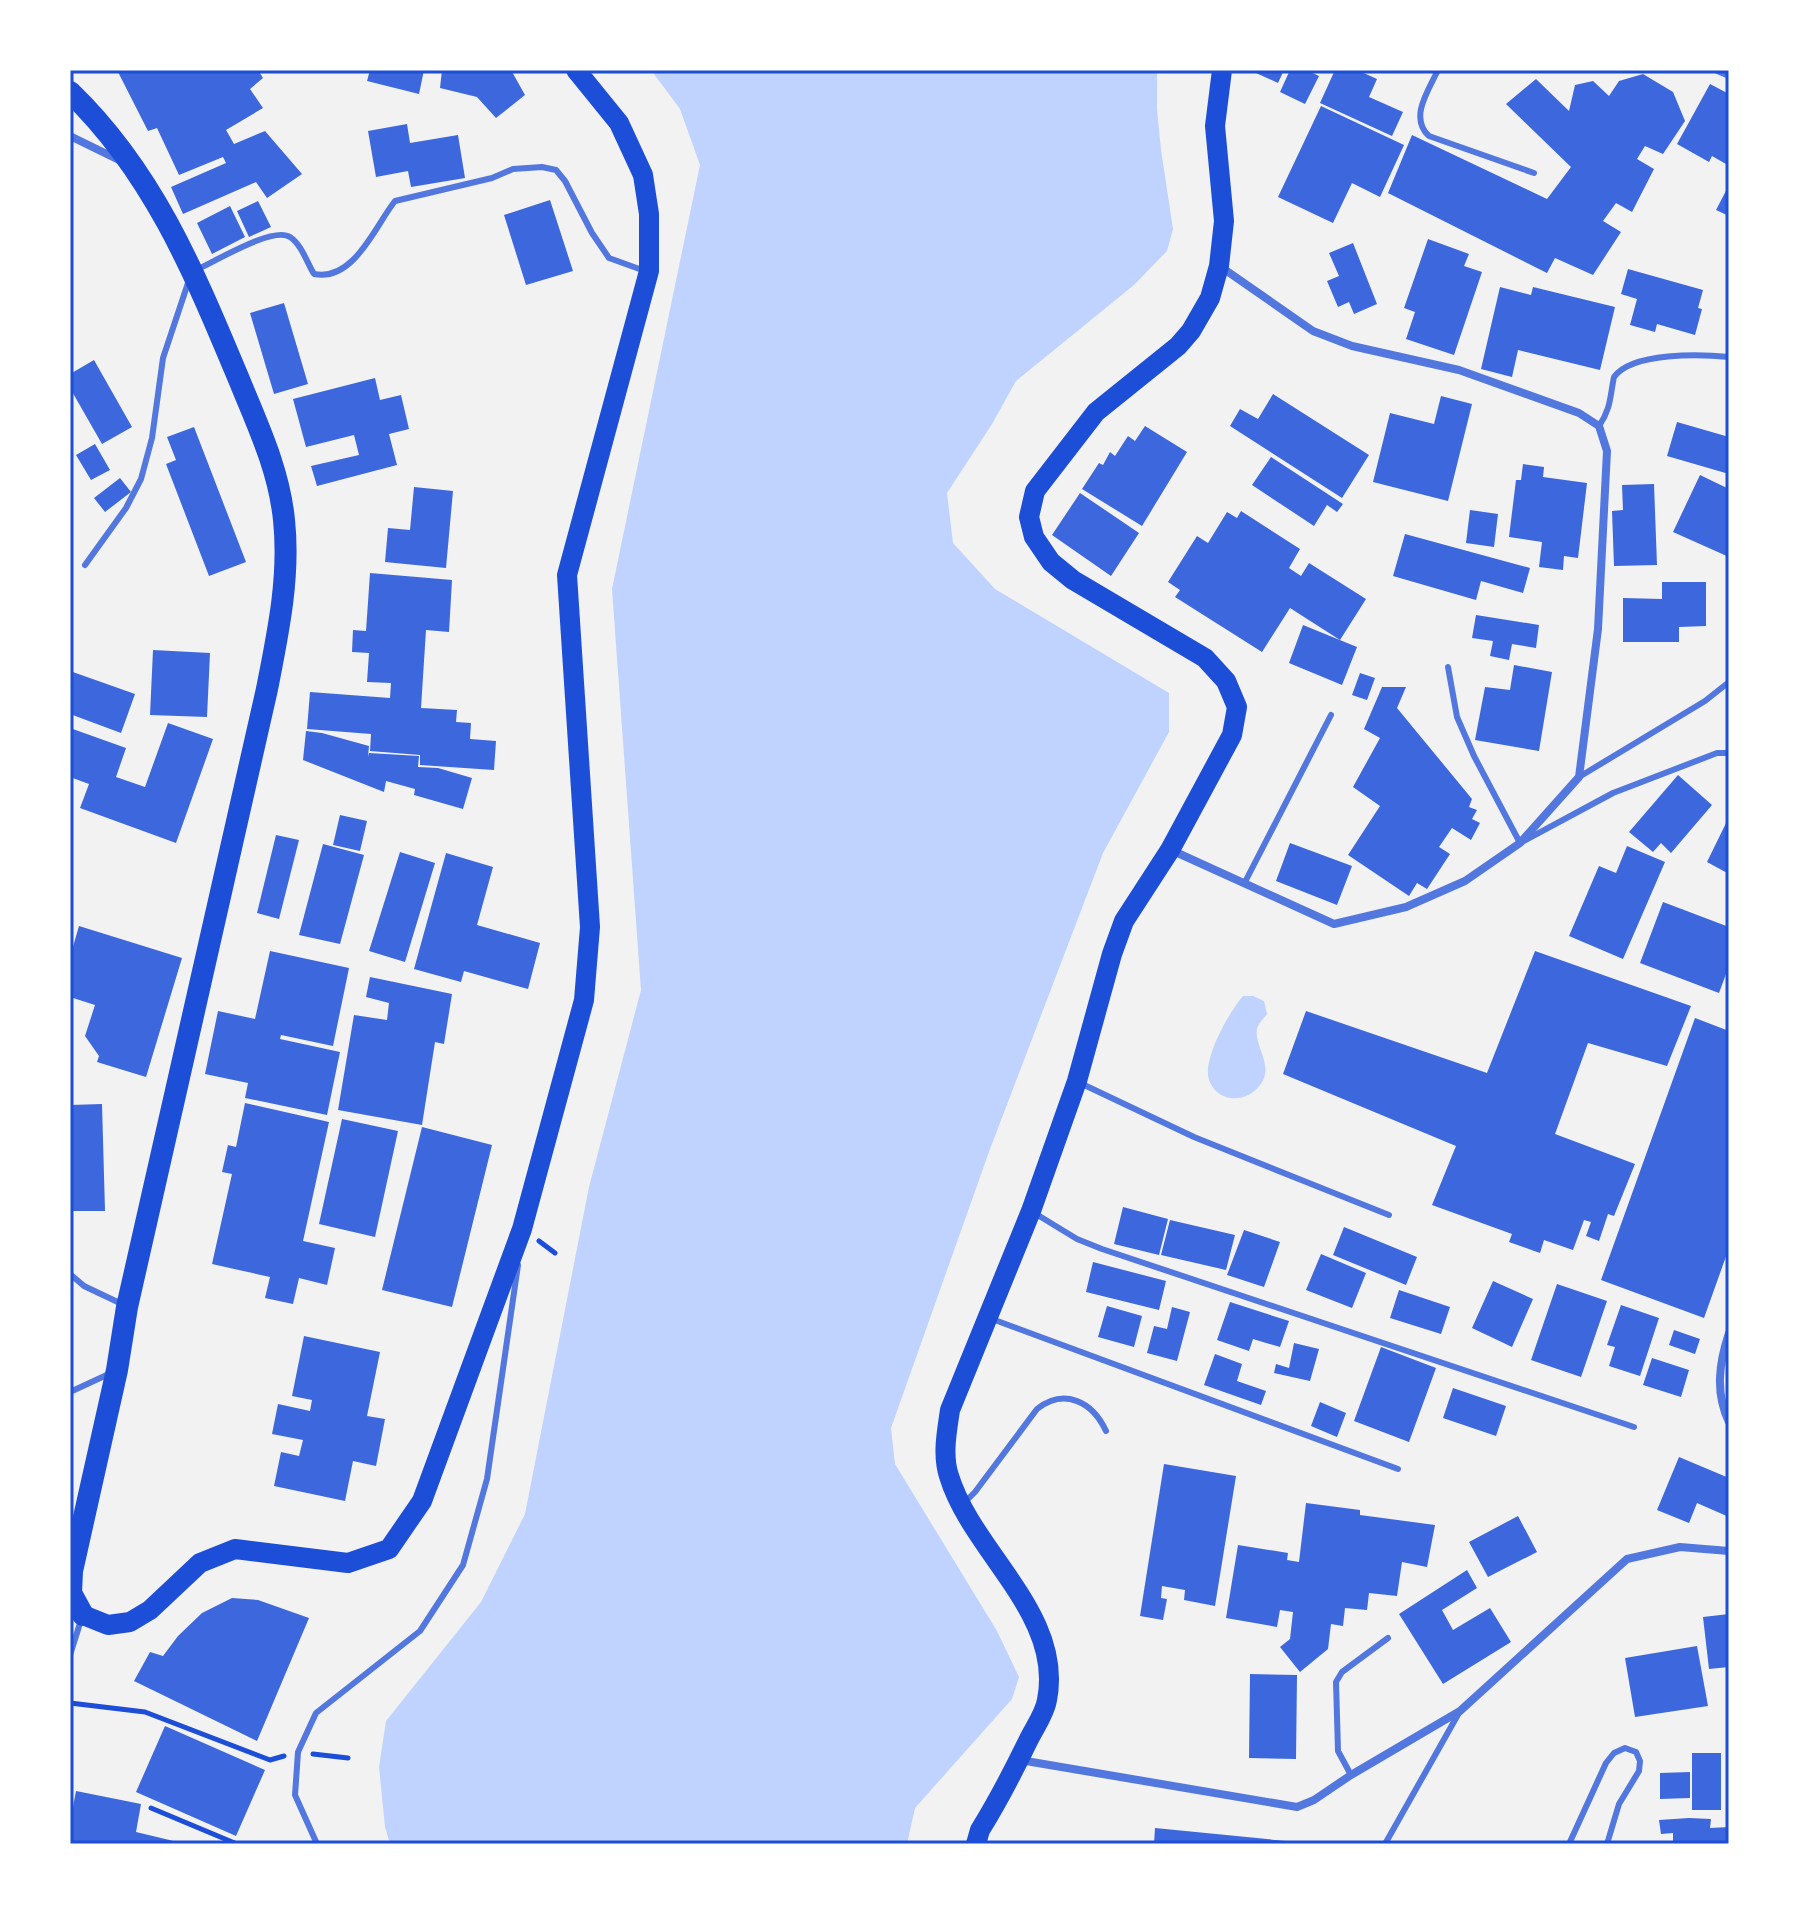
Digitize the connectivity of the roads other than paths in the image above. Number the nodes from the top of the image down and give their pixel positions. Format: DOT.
graph roads {
  1 [pos="576,70"];
  2 [pos="1222,70"];
  3 [pos="1438,70"];
  4 [pos="1715,70"];
  5 [pos="1729,76"];
  6 [pos="70,92"];
  7 [pos="70,136"];
  8 [pos="134,167"];
  9 [pos="1534,173"];
  10 [pos="1219,266"];
  11 [pos="649,271"];
  12 [pos="192,272"];
  13 [pos="1729,357"];
  14 [pos="1599,426"];
  15 [pos="85,565"];
  16 [pos="1448,667"];
  17 [pos="1729,682"];
  18 [pos="1331,715"];
  19 [pos="1729,753"];
  20 [pos="1579,777"];
  21 [pos="1520,843"];
  22 [pos="1170,850"];
  23 [pos="1245,882"];
  24 [pos="1077,1081"];
  25 [pos="1031,1211"];
  26 [pos="1389,1215"];
  27 [pos="522,1229"];
  28 [pos="70,1274"];
  29 [pos="127,1307"];
  30 [pos="989,1318"];
  31 [pos="1729,1333"];
  32 [pos="117,1370"];
  33 [pos="70,1392"];
  34 [pos="1729,1422"];
  35 [pos="1634,1427"];
  36 [pos="1106,1431"];
  37 [pos="1398,1469"];
  38 [pos="961,1505"];
  39 [pos="1729,1551"];
  40 [pos="83,1615"];
  41 [pos="1388,1638"];
  42 [pos="70,1655"];
  43 [pos="1460,1711"];
  44 [pos="1019,1760"];
  45 [pos="1351,1775"];
  46 [pos="317,1844"];
  47 [pos="976,1844"];
  48 [pos="1385,1844"];
  49 [pos="1569,1844"];
  50 [pos="1607,1844"];
  1 -- 11 [label="main road"];
  2 -- 10 [label="main road"];
  3 -- 9 [label="lane"];
  4 -- 5 [label="lane"];
  6 -- 8 [label="highway"];
  7 -- 8 [label="street"];
  8 -- 12 [label="highway"];
  10 -- 14 [label="street"];
  10 -- 22 [label="main road"];
  11 -- 12 [label="lane"];
  11 -- 27 [label="main road"];
  12 -- 15 [label="lane"];
  12 -- 29 [label="highway"];
  13 -- 14 [label="lane"];
  14 -- 20 [label="street"];
  16 -- 21 [label="lane"];
  17 -- 20 [label="lane"];
  18 -- 23 [label="lane"];
  19 -- 21 [label="lane"];
  20 -- 21 [label="street"];
  21 -- 23 [label="street"];
  22 -- 23 [label="street"];
  22 -- 24 [label="main road"];
  24 -- 25 [label="main road"];
  24 -- 26 [label="lane"];
  25 -- 30 [label="main road"];
  25 -- 35 [label="lane"];
  27 -- 40 [label="main road"];
  27 -- 46 [label="lane"];
  28 -- 29 [label="lane"];
  29 -- 32 [label="highway"];
  30 -- 37 [label="lane"];
  30 -- 38 [label="main road"];
  31 -- 34 [label="street"];
  32 -- 33 [label="lane"];
  32 -- 40 [label="highway"];
  36 -- 38 [label="lane"];
  38 -- 44 [label="main road"];
  39 -- 43 [label="street"];
  40 -- 42 [label="lane"];
  41 -- 45 [label="lane"];
  43 -- 45 [label="street"];
  43 -- 48 [label="lane"];
  44 -- 45 [label="street"];
  44 -- 47 [label="main road"];
  49 -- 50 [label="lane"];
}
